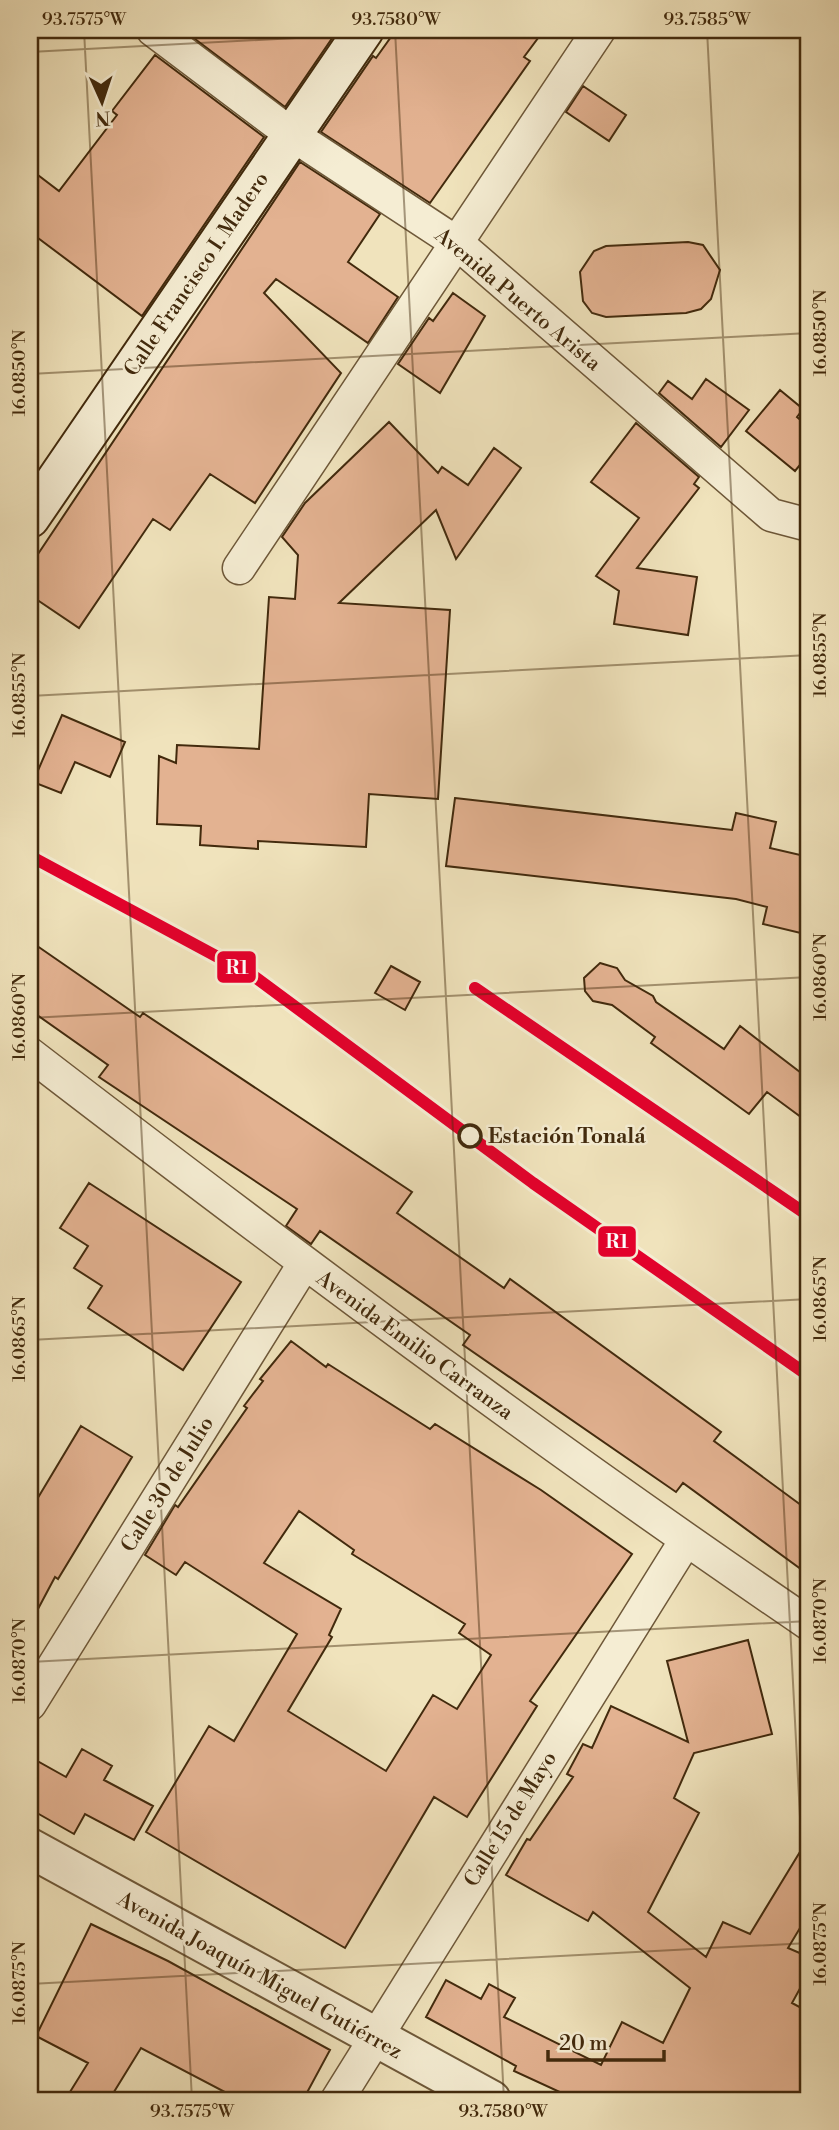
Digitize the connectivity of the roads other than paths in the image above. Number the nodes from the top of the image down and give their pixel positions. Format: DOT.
graph roads {
  1 [pos="153,30"];
  2 [pos="365,30"];
  3 [pos="599,30"];
  4 [pos="291,134"];
  5 [pos="457,243"];
  6 [pos="30,518"];
  7 [pos="808,525"];
  8 [pos="239,568"];
  9 [pos="30,1054"];
  10 [pos="304,1264"];
  11 [pos="686,1540"];
  12 [pos="809,1624"];
  13 [pos="30,1704"];
  14 [pos="30,1848"];
  15 [pos="373,2038"];
  16 [pos="337,2100"];
  17 [pos="491,2100"];
  1 -- 4 [label="street, Avenida Puerto Arista"];
  2 -- 4 [label="main road, Calle Francisco I. Madero"];
  3 -- 5 [label="street"];
  4 -- 5 [label="street, Avenida Puerto Arista"];
  4 -- 6 [label="main road, Calle Francisco I. Madero"];
  5 -- 7 [label="street, Avenida Puerto Arista"];
  5 -- 8 [label="street"];
  9 -- 10 [label="street, Avenida Emilio Carranza"];
  10 -- 11 [label="street, Avenida Emilio Carranza"];
  10 -- 13 [label="street, Calle 30 de Julio"];
  11 -- 12 [label="street, Avenida Emilio Carranza"];
  11 -- 15 [label="street, Calle 15 de Mayo"];
  14 -- 15 [label="main road, Avenida Joaquín Miguel Gutiérrez"];
  15 -- 16 [label="street, Calle 15 de Mayo"];
  15 -- 17 [label="main road, Avenida Joaquín Miguel Gutiérrez"];
}
